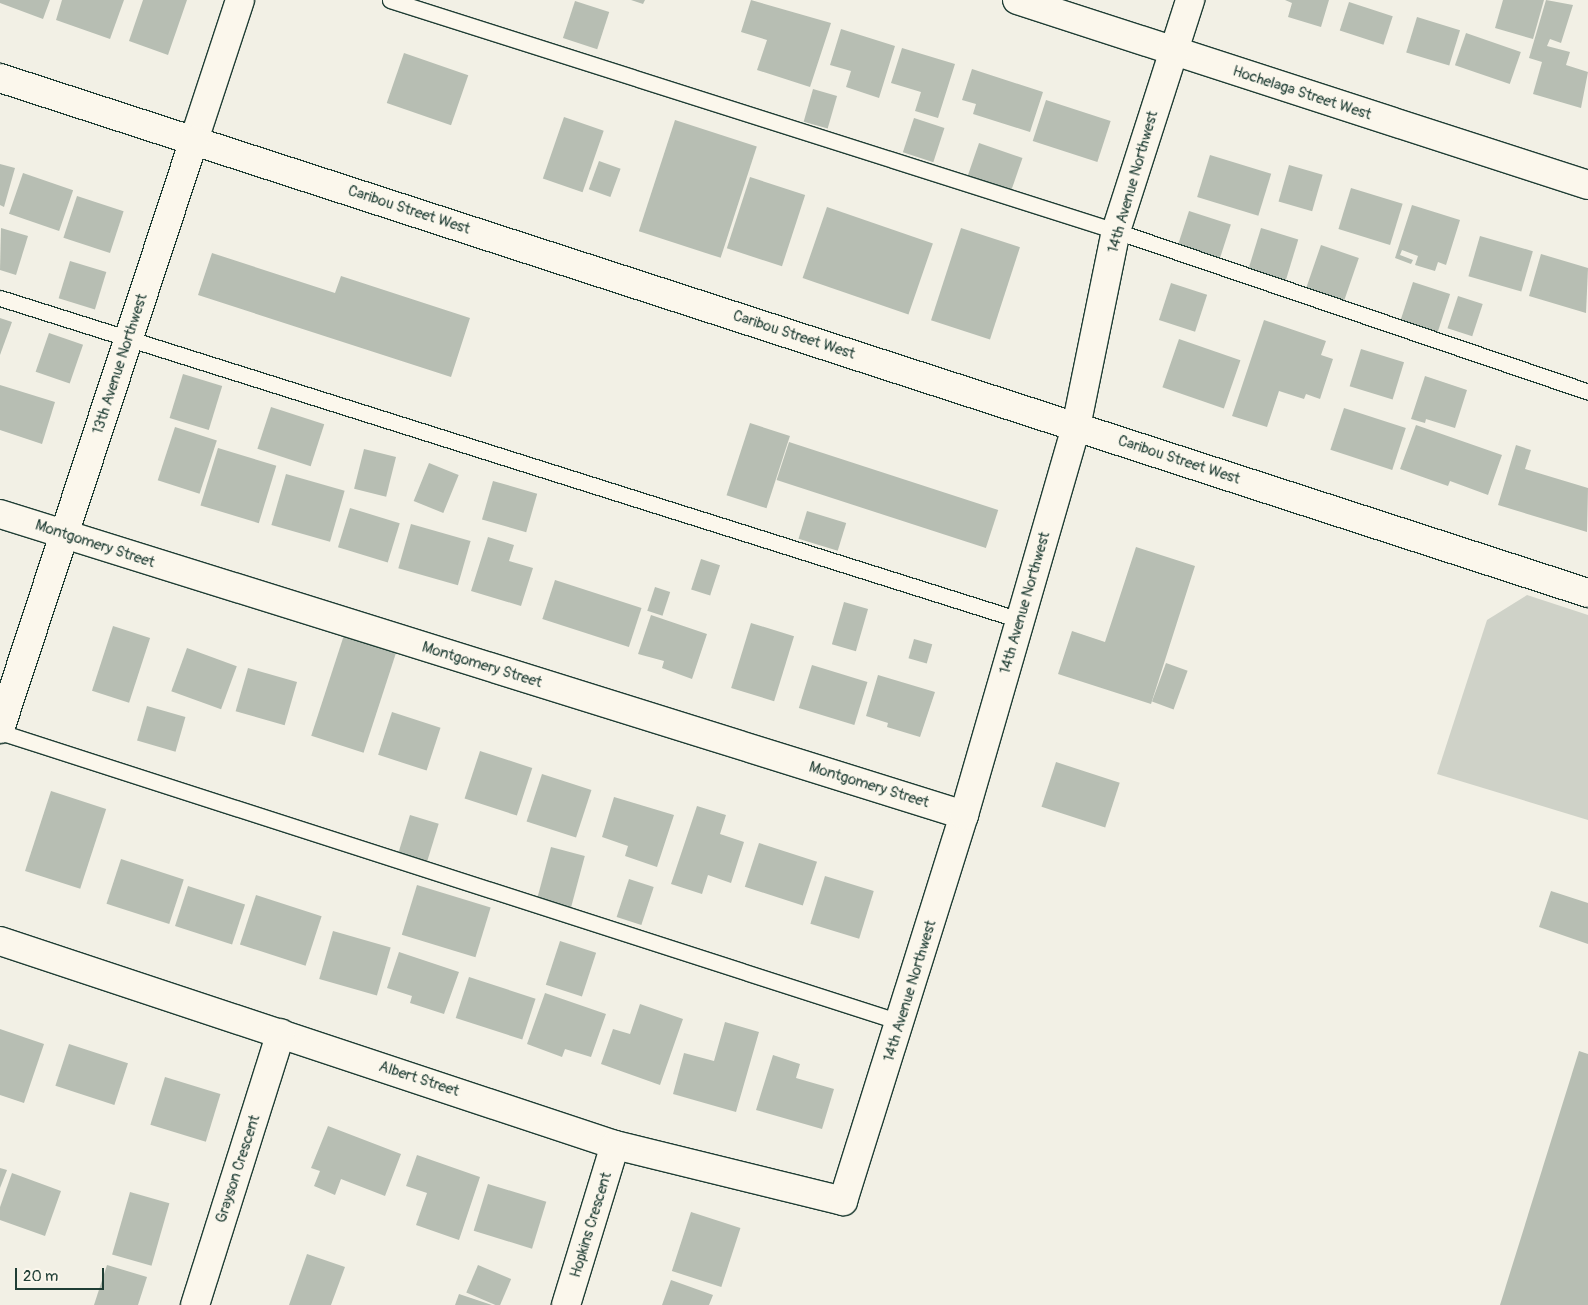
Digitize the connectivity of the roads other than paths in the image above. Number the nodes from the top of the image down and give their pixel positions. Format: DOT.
graph roads {
  1 [pos="240,0"];
  2 [pos="390,0"];
  3 [pos="1017,0"];
  4 [pos="1190,0"];
  5 [pos="1173,51"];
  6 [pos="0,78"];
  7 [pos="194,140"];
  8 [pos="1588,184"];
  9 [pos="1116,231"];
  10 [pos="0,298"];
  11 [pos="128,339"];
  12 [pos="1588,392"];
  13 [pos="1076,427"];
  14 [pos="0,514"];
  15 [pos="64,535"];
  16 [pos="1588,594"];
  17 [pos="1020,620"];
  18 [pos="0,730"];
  19 [pos="964,815"];
  20 [pos="0,941"];
  21 [pos="900,1022"];
  22 [pos="280,1033"];
  23 [pos="616,1145"];
  24 [pos="843,1201"];
  25 [pos="195,1305"];
  26 [pos="566,1305"];
  1 -- 7 [label="street, 13th Avenue Northwest"];
  2 -- 9 [label="lane"];
  3 -- 5 [label="street, Hochelaga Street West"];
  4 -- 5 [label="street, 14th Avenue Northwest"];
  5 -- 8 [label="street, Hochelaga Street West"];
  5 -- 9 [label="street, 14th Avenue Northwest"];
  6 -- 7 [label="street, Caribou Street West"];
  7 -- 11 [label="street, 13th Avenue Northwest"];
  7 -- 13 [label="street, Caribou Street West"];
  9 -- 12 [label="lane"];
  9 -- 13 [label="street, 14th Avenue Northwest"];
  10 -- 11 [label="lane"];
  11 -- 15 [label="street, 13th Avenue Northwest"];
  11 -- 17 [label="lane"];
  13 -- 16 [label="street, Caribou Street West"];
  13 -- 17 [label="street, 14th Avenue Northwest"];
  14 -- 15 [label="street, Montgomery Street"];
  15 -- 18 [label="street, 13th Avenue Northwest"];
  15 -- 19 [label="street, Montgomery Street"];
  17 -- 19 [label="street, 14th Avenue Northwest"];
  18 -- 21 [label="lane"];
  19 -- 21 [label="street, 14th Avenue Northwest"];
  20 -- 22 [label="street, Albert Street"];
  21 -- 24 [label="street, 14th Avenue Northwest"];
  22 -- 23 [label="street, Albert Street"];
  22 -- 25 [label="street, Grayson Crescent"];
  23 -- 24 [label="street, Albert Street"];
  23 -- 26 [label="street, Hopkins Crescent"];
}
